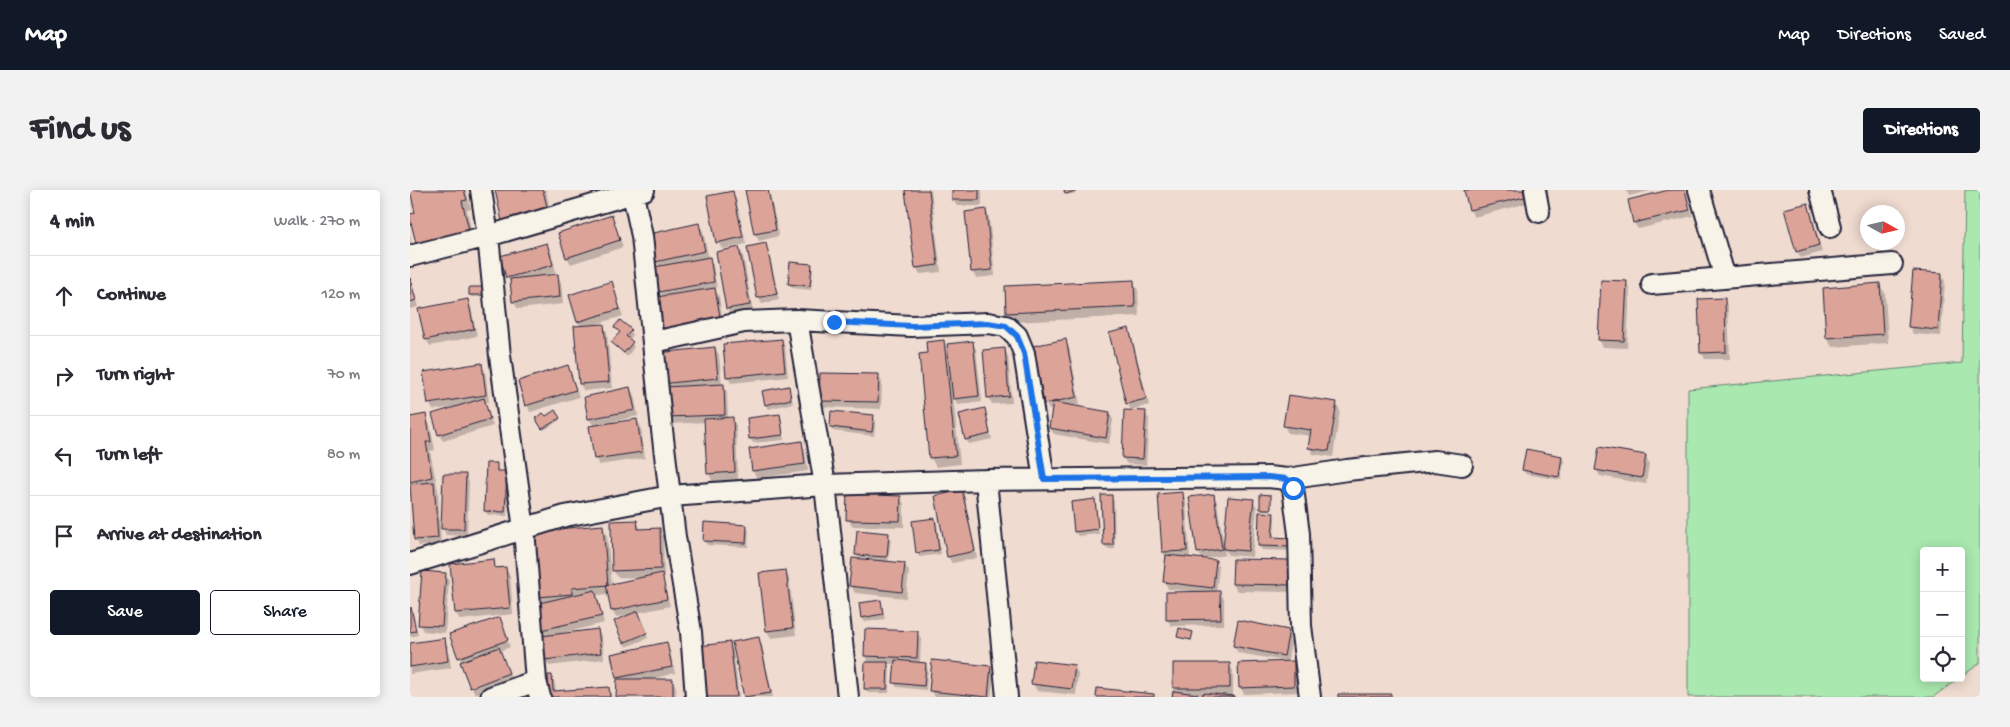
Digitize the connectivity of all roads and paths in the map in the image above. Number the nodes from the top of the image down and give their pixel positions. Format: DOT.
graph roads {
  1 [pos="481,190"];
  2 [pos="1535,190"];
  3 [pos="1699,190"];
  4 [pos="1820,190"];
  5 [pos="636,191"];
  6 [pos="1539,212"];
  7 [pos="1830,227"];
  8 [pos="488,236"];
  9 [pos="410,256"];
  10 [pos="1892,264"];
  11 [pos="1725,278"];
  12 [pos="1652,284"];
  13 [pos="797,320"];
  14 [pos="654,342"];
  15 [pos="1462,465"];
  16 [pos="1044,479"];
  17 [pos="1287,479"];
  18 [pos="986,480"];
  19 [pos="825,486"];
  20 [pos="670,496"];
  21 [pos="524,529"];
  22 [pos="410,564"];
  23 [pos="538,689"];
  24 [pos="491,697"];
  25 [pos="696,697"];
  26 [pos="848,697"];
  27 [pos="1007,697"];
  28 [pos="1310,697"];
  1 -- 8 [label="street"];
  2 -- 6 [label="street"];
  3 -- 11 [label="street"];
  4 -- 7 [label="street"];
  5 -- 8 [label="street"];
  5 -- 14 [label="street"];
  8 -- 9 [label="street"];
  8 -- 21 [label="street"];
  10 -- 11 [label="street"];
  11 -- 12 [label="street"];
  13 -- 14 [label="street"];
  13 -- 16 [label="street"];
  13 -- 19 [label="street"];
  14 -- 20 [label="street"];
  15 -- 17 [label="street"];
  16 -- 17 [label="street"];
  16 -- 18 [label="street"];
  17 -- 28 [label="street"];
  18 -- 19 [label="street"];
  18 -- 27 [label="street"];
  19 -- 20 [label="street"];
  19 -- 26 [label="street"];
  20 -- 21 [label="street"];
  20 -- 25 [label="street"];
  21 -- 22 [label="street"];
  21 -- 23 [label="street"];
  23 -- 24 [label="street"];
}
